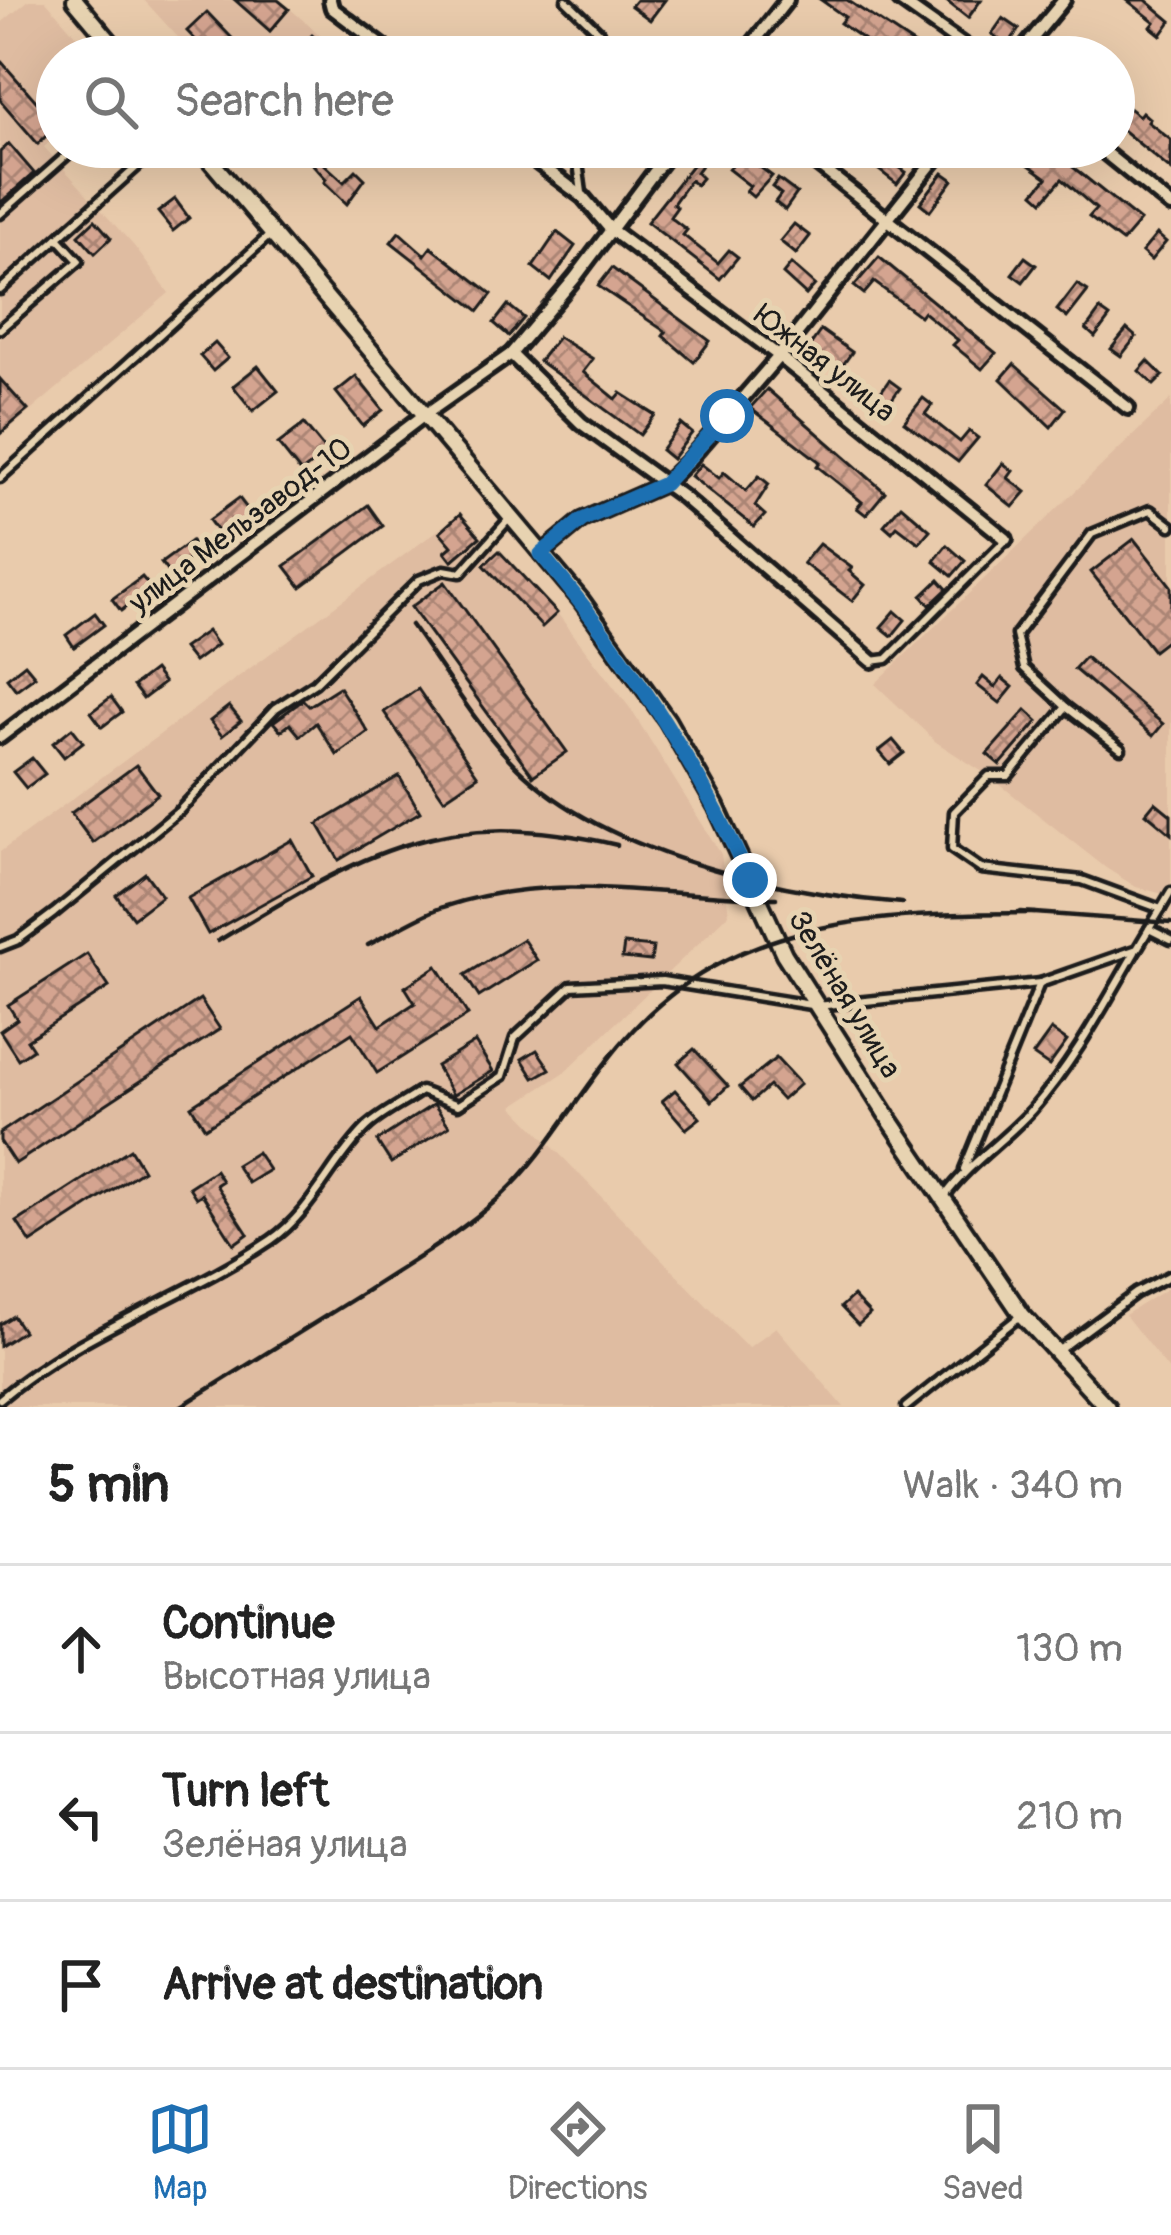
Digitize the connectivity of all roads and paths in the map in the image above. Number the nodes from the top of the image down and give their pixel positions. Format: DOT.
graph roads {
  1 [pos="75,0"];
  2 [pos="330,0"];
  3 [pos="566,0"];
  4 [pos="787,0"];
  5 [pos="899,0"];
  6 [pos="1064,0"];
  7 [pos="105,36"];
  8 [pos="369,36"];
  9 [pos="599,36"];
  10 [pos="759,36"];
  11 [pos="950,36"];
  12 [pos="1034,36"];
  13 [pos="52,168"];
  14 [pos="136,168"];
  15 [pos="217,168"];
  16 [pos="545,168"];
  17 [pos="579,168"];
  18 [pos="657,168"];
  19 [pos="821,168"];
  20 [pos="928,168"];
  21 [pos="1124,168"];
  22 [pos="583,197"];
  23 [pos="1171,206"];
  24 [pos="0,214"];
  25 [pos="886,221"];
  26 [pos="610,229"];
  27 [pos="273,232"];
  28 [pos="58,238"];
  29 [pos="0,290"];
  30 [pos="0,329"];
  31 [pos="511,354"];
  32 [pos="779,356"];
  33 [pos="1129,408"];
  34 [pos="423,416"];
  35 [pos="0,478"];
  36 [pos="664,484"];
  37 [pos="510,518"];
  38 [pos="1171,526"];
  39 [pos="1006,539"];
  40 [pos="541,554"];
  41 [pos="872,662"];
  42 [pos="1066,707"];
  43 [pos="0,736"];
  44 [pos="1121,748"];
  45 [pos="1171,892"];
  46 [pos="1161,909"];
  47 [pos="1149,929"];
  48 [pos="1171,940"];
  49 [pos="0,947"];
  50 [pos="1137,949"];
  51 [pos="1040,983"];
  52 [pos="818,1006"];
  53 [pos="963,1172"];
  54 [pos="943,1198"];
  55 [pos="1171,1275"];
  56 [pos="1022,1315"];
  57 [pos="1056,1352"];
  58 [pos="0,1399"];
  59 [pos="1091,1400"];
  60 [pos="906,1407"];
  61 [pos="1107,1407"];
  1 -- 7 [label="street"];
  2 -- 8 [label="street"];
  3 -- 9 [label="lane"];
  4 -- 10 [label="street"];
  5 -- 11 [label="street"];
  6 -- 12 [label="street"];
  13 -- 24 [label="lane"];
  14 -- 28 [label="lane"];
  15 -- 27 [label="street, Зелёная улица"];
  16 -- 22 [label="street, Южная улица"];
  17 -- 22 [label="lane"];
  18 -- 26 [label="street, улица Мельзавод-10"];
  19 -- 25 [label="street"];
  20 -- 25 [label="street"];
  21 -- 23 [label="street"];
  22 -- 26 [label="street, Южная улица"];
  25 -- 32 [label="street"];
  25 -- 33 [label="street"];
  26 -- 31 [label="street, улица Мельзавод-10"];
  26 -- 32 [label="street, Южная улица"];
  27 -- 34 [label="street, Зелёная улица"];
  27 -- 35 [label="lane"];
  28 -- 29 [label="lane"];
  28 -- 30 [label="lane"];
  31 -- 34 [label="street, улица Мельзавод-10"];
  31 -- 36 [label="street"];
  32 -- 36 [label="street"];
  32 -- 39 [label="street, Южная улица"];
  34 -- 37 [label="street, Зелёная улица"];
  34 -- 43 [label="street, улица Мельзавод-10"];
  36 -- 40 [label="street"];
  36 -- 41 [label="street"];
  37 -- 40 [label="street, Зелёная улица"];
  37 -- 49 [label="lane"];
  38 -- 42 [label="lane"];
  39 -- 41 [label="lane"];
  40 -- 52 [label="street, Зелёная улица"];
  42 -- 44 [label="lane"];
  42 -- 46 [label="lane"];
  45 -- 46 [label="lane"];
  46 -- 47 [label="lane"];
  47 -- 48 [label="lane"];
  47 -- 50 [label="lane"];
  50 -- 51 [label="lane"];
  50 -- 53 [label="lane"];
  51 -- 52 [label="lane"];
  51 -- 53 [label="lane"];
  52 -- 54 [label="street, Зелёная улица"];
  52 -- 58 [label="lane"];
  53 -- 54 [label="lane"];
  54 -- 56 [label="street, Зелёная улица"];
  55 -- 57 [label="lane"];
  56 -- 57 [label="street, Зелёная улица"];
  56 -- 60 [label="lane"];
  57 -- 59 [label="street, Зелёная улица"];
  59 -- 61 [label="street, Зелёная улица"];
}
